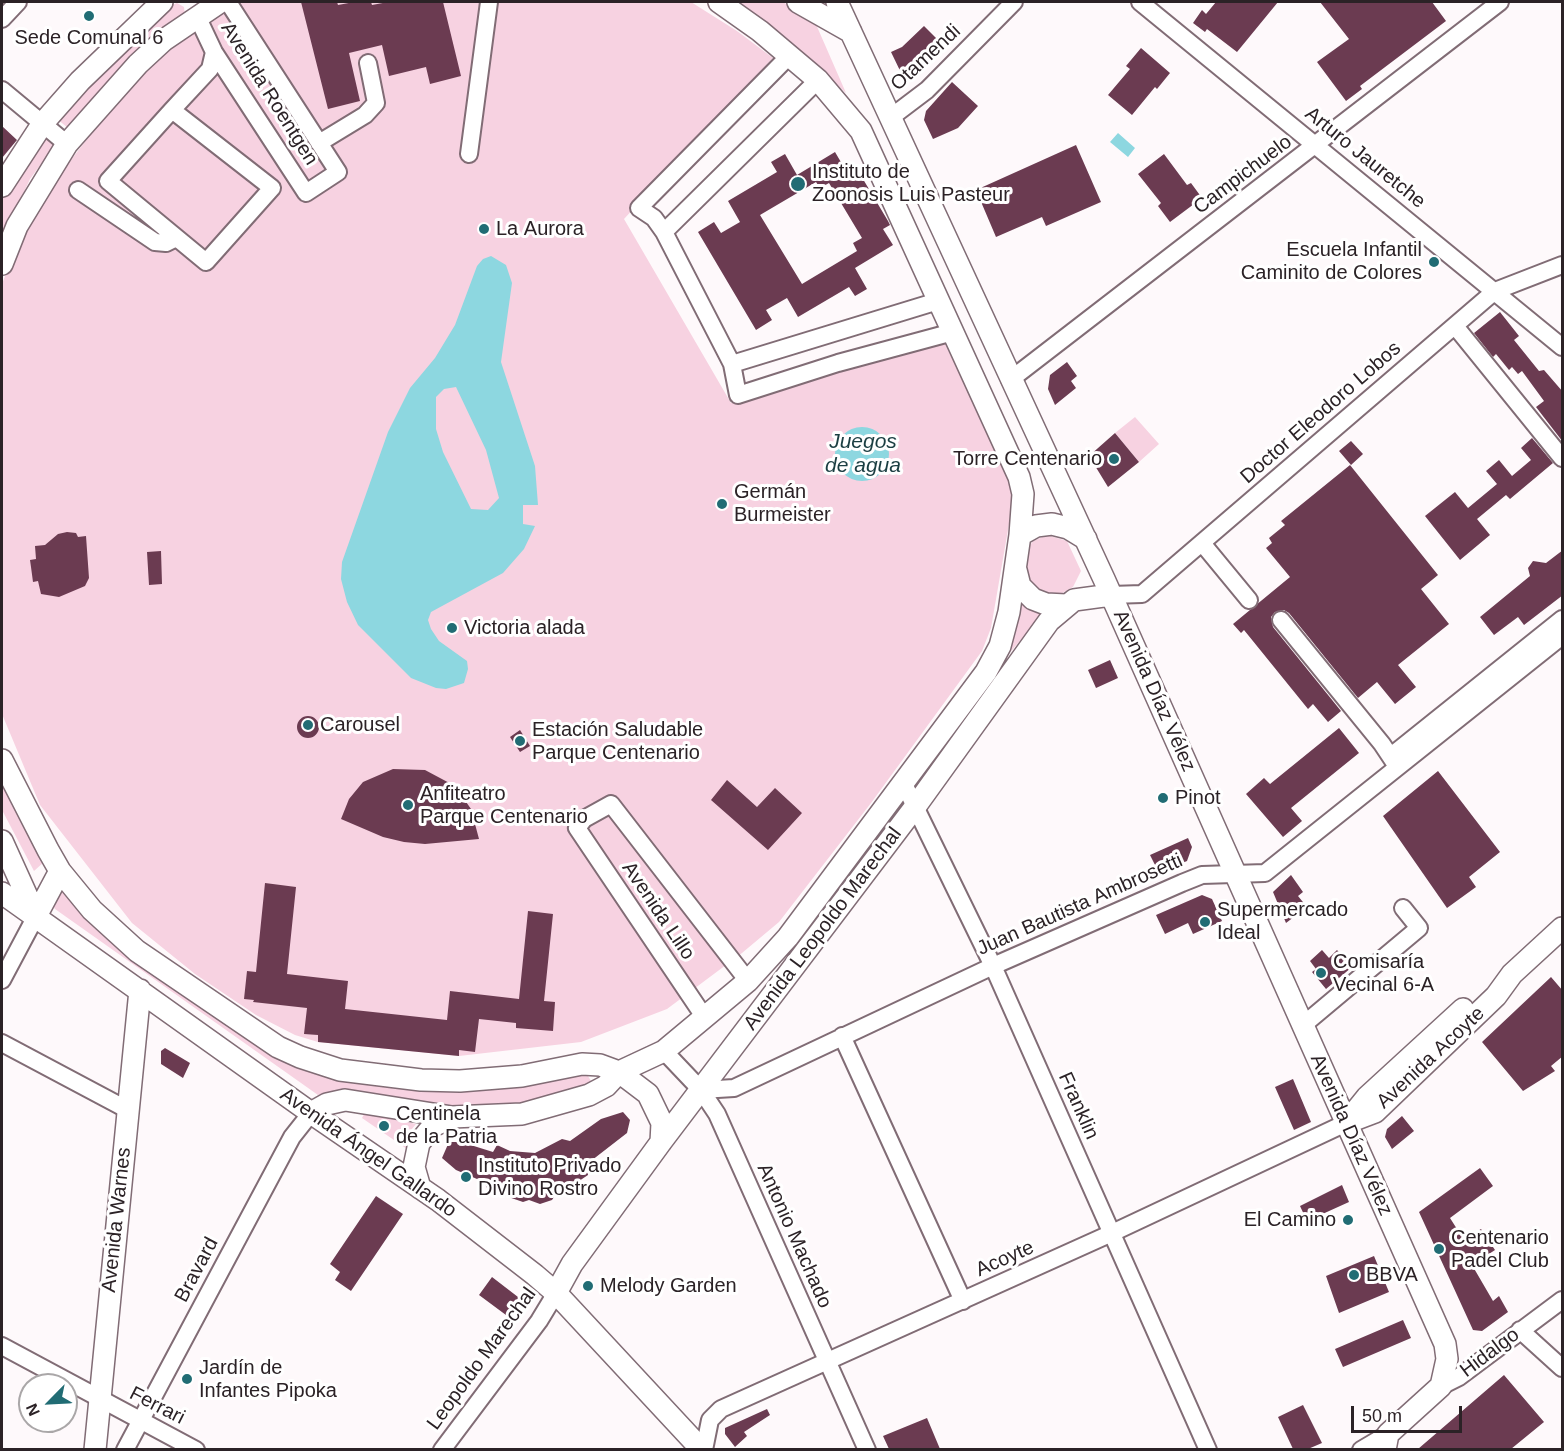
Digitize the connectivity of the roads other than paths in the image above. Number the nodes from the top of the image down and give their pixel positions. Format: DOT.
graph roads {
  1 [pos="18,2"];
  2 [pos="162,2"];
  3 [pos="220,2"];
  4 [pos="228,2"];
  5 [pos="489,2"];
  6 [pos="719,2"];
  7 [pos="798,2"];
  8 [pos="837,2"];
  9 [pos="1014,2"];
  10 [pos="1140,2"];
  11 [pos="1500,2"];
  12 [pos="197,16"];
  13 [pos="2,19"];
  14 [pos="851,32"];
  15 [pos="214,52"];
  16 [pos="790,55"];
  17 [pos="368,63"];
  18 [pos="818,80"];
  19 [pos="2,90"];
  20 [pos="843,108"];
  21 [pos="172,110"];
  22 [pos="890,118"];
  23 [pos="43,123"];
  24 [pos="319,143"];
  25 [pos="67,144"];
  26 [pos="1317,146"];
  27 [pos="469,154"];
  28 [pos="2,186"];
  29 [pos="78,190"];
  30 [pos="119,190"];
  31 [pos="103,207"];
  32 [pos="664,232"];
  33 [pos="176,238"];
  34 [pos="2,264"];
  35 [pos="1563,265"];
  36 [pos="1495,291"];
  37 [pos="938,301"];
  38 [pos="1455,326"];
  39 [pos="953,332"];
  40 [pos="1563,347"];
  41 [pos="732,364"];
  42 [pos="1010,380"];
  43 [pos="993,419"];
  44 [pos="1563,458"];
  45 [pos="1020,535"];
  46 [pos="1086,540"];
  47 [pos="1202,543"];
  48 [pos="1015,560"];
  49 [pos="1111,595"];
  50 [pos="1249,600"];
  51 [pos="1066,605"];
  52 [pos="1563,619"];
  53 [pos="1281,620"];
  54 [pos="1563,636"];
  55 [pos="1390,756"];
  56 [pos="2,760"];
  57 [pos="904,784"];
  58 [pos="915,807"];
  59 [pos="2,841"];
  60 [pos="60,871"];
  61 [pos="1234,873"];
  62 [pos="2,893"];
  63 [pos="1403,908"];
  64 [pos="36,916"];
  65 [pos="1563,928"];
  66 [pos="993,966"];
  67 [pos="2,980"];
  68 [pos="748,981"];
  69 [pos="140,990"];
  70 [pos="705,1018"];
  71 [pos="1302,1026"];
  72 [pos="842,1036"];
  73 [pos="2,1042"];
  74 [pos="664,1051"];
  75 [pos="619,1072"];
  76 [pos="701,1090"];
  77 [pos="128,1110"];
  78 [pos="311,1113"];
  79 [pos="452,1117"];
  80 [pos="1346,1123"];
  81 [pos="661,1142"];
  82 [pos="420,1188"];
  83 [pos="1112,1233"];
  84 [pos="556,1293"];
  85 [pos="1563,1300"];
  86 [pos="963,1301"];
  87 [pos="1520,1330"];
  88 [pos="2,1346"];
  89 [pos="827,1360"];
  90 [pos="1563,1368"];
  91 [pos="1441,1386"];
  92 [pos="99,1399"];
  93 [pos="141,1421"];
  94 [pos="1387,1442"];
  95 [pos="95,1449"];
  96 [pos="125,1449"];
  97 [pos="196,1449"];
  98 [pos="442,1449"];
  99 [pos="703,1449"];
  100 [pos="867,1449"];
  101 [pos="1208,1449"];
  102 [pos="1361,1449"];
  1 -- 13 [label="street"];
  2 -- 23 [label="main road"];
  3 -- 12 [label="main road"];
  4 -- 24 [label="street, Avenida Roentgen"];
  5 -- 27 [label="street"];
  6 -- 16 [label="main road"];
  7 -- 14 [label="main road"];
  8 -- 14 [label="main road, Avenida Díaz Vélez"];
  9 -- 22 [label="street, Otamendi"];
  10 -- 26 [label="street, Arturo Jauretche"];
  11 -- 26 [label="street, Campichuelo"];
  12 -- 15 [label="street, Avenida Roentgen"];
  12 -- 25 [label="main road"];
  14 -- 22 [label="main road, Avenida Díaz Vélez"];
  15 -- 21 [label="street"];
  15 -- 24 [label="street, Avenida Roentgen"];
  16 -- 18 [label="main road"];
  16 -- 32 [label="street"];
  17 -- 24 [label="street"];
  18 -- 20 [label="main road"];
  18 -- 32 [label="street"];
  19 -- 23 [label="street"];
  20 -- 22 [label="main road"];
  20 -- 37 [label="main road"];
  21 -- 30 [label="street"];
  21 -- 33 [label="street"];
  22 -- 42 [label="main road, Avenida Díaz Vélez"];
  23 -- 25 [label="street"];
  23 -- 28 [label="main road"];
  25 -- 34 [label="main road"];
  26 -- 36 [label="street, Arturo Jauretche"];
  26 -- 42 [label="street, Campichuelo"];
  29 -- 31 [label="street"];
  30 -- 31 [label="street"];
  30 -- 33 [label="street"];
  31 -- 33 [label="street"];
  32 -- 41 [label="street"];
  35 -- 36 [label="street, Doctor Eleodoro Lobos"];
  36 -- 38 [label="street, Doctor Eleodoro Lobos"];
  36 -- 40 [label="street, Arturo Jauretche"];
  37 -- 39 [label="main road"];
  37 -- 41 [label="street"];
  38 -- 44 [label="street"];
  38 -- 47 [label="street, Doctor Eleodoro Lobos"];
  39 -- 41 [label="street"];
  39 -- 43 [label="main road"];
  42 -- 43 [label="main road"];
  42 -- 46 [label="main road, Avenida Díaz Vélez"];
  43 -- 45 [label="main road"];
  45 -- 46 [label="main road"];
  45 -- 48 [label="main road, Avenida Leopoldo Marechal"];
  46 -- 49 [label="main road, Avenida Díaz Vélez"];
  47 -- 49 [label="street, Doctor Eleodoro Lobos"];
  47 -- 50 [label="street"];
  48 -- 51 [label="main road"];
  48 -- 57 [label="main road, Avenida Leopoldo Marechal"];
  49 -- 51 [label="main road, Avenida Leopoldo Marechal"];
  49 -- 61 [label="main road, Avenida Díaz Vélez"];
  51 -- 58 [label="main road, Avenida Leopoldo Marechal"];
  52 -- 55 [label="street"];
  53 -- 55 [label="street"];
  54 -- 55 [label="street, Juan Bautista Ambrosetti"];
  55 -- 61 [label="street, Juan Bautista Ambrosetti"];
  56 -- 60 [label="main road"];
  57 -- 58 [label="street, Franklin"];
  57 -- 68 [label="main road, Avenida Leopoldo Marechal"];
  58 -- 66 [label="street, Franklin"];
  58 -- 76 [label="main road, Avenida Leopoldo Marechal"];
  59 -- 64 [label="main road"];
  60 -- 64 [label="main road"];
  60 -- 75 [label="main road"];
  61 -- 66 [label="street, Juan Bautista Ambrosetti"];
  61 -- 71 [label="main road, Avenida Díaz Vélez"];
  62 -- 64 [label="main road, Avenida Ángel Gallardo"];
  63 -- 71 [label="street"];
  64 -- 67 [label="street"];
  64 -- 69 [label="main road, Avenida Ángel Gallardo"];
  65 -- 80 [label="main road, Avenida Acoyte"];
  66 -- 72 [label="street, Juan Bautista Ambrosetti"];
  66 -- 83 [label="street, Franklin"];
  68 -- 70 [label="main road, Avenida Leopoldo Marechal"];
  68 -- 70 [label="street, Avenida Lillo"];
  69 -- 77 [label="main road, Avenida Warnes"];
  69 -- 78 [label="main road, Avenida Ángel Gallardo"];
  70 -- 74 [label="main road, Avenida Leopoldo Marechal"];
  71 -- 80 [label="main road, Avenida Díaz Vélez"];
  72 -- 76 [label="street, Juan Bautista Ambrosetti"];
  72 -- 86 [label="street"];
  73 -- 77 [label="street"];
  74 -- 75 [label="main road, Avenida Leopoldo Marechal"];
  74 -- 76 [label="street, Antonio Machado"];
  75 -- 79 [label="main road, Avenida Leopoldo Marechal"];
  75 -- 81 [label="main road"];
  76 -- 81 [label="main road, Avenida Leopoldo Marechal"];
  76 -- 89 [label="street, Antonio Machado"];
  77 -- 92 [label="main road, Avenida Warnes"];
  78 -- 79 [label="main road, Avenida Leopoldo Marechal"];
  78 -- 82 [label="main road, Avenida Ángel Gallardo"];
  78 -- 93 [label="street, Bravard"];
  79 -- 82 [label="main road"];
  80 -- 83 [label="street, Acoyte"];
  80 -- 91 [label="main road, Avenida Díaz Vélez"];
  81 -- 84 [label="main road, Avenida Leopoldo Marechal"];
  82 -- 84 [label="main road, Avenida Ángel Gallardo"];
  83 -- 86 [label="street, Acoyte"];
  83 -- 101 [label="street, Franklin"];
  84 -- 98 [label="street, Leopoldo Marechal"];
  84 -- 99 [label="main road, Avenida Ángel Gallardo"];
  85 -- 87 [label="street, Hidalgo"];
  86 -- 89 [label="street, Acoyte"];
  87 -- 90 [label="street"];
  87 -- 91 [label="street, Hidalgo"];
  88 -- 92 [label="street, Ferrari"];
  89 -- 99 [label="street, Acoyte"];
  89 -- 100 [label="street, Antonio Machado"];
  91 -- 94 [label="main road, Hidalgo"];
  92 -- 93 [label="street, Ferrari"];
  92 -- 95 [label="main road, Avenida Warnes"];
  93 -- 96 [label="street, Bravard"];
  93 -- 97 [label="street, Ferrari"];
  94 -- 102 [label="street, Hidalgo"];
}
